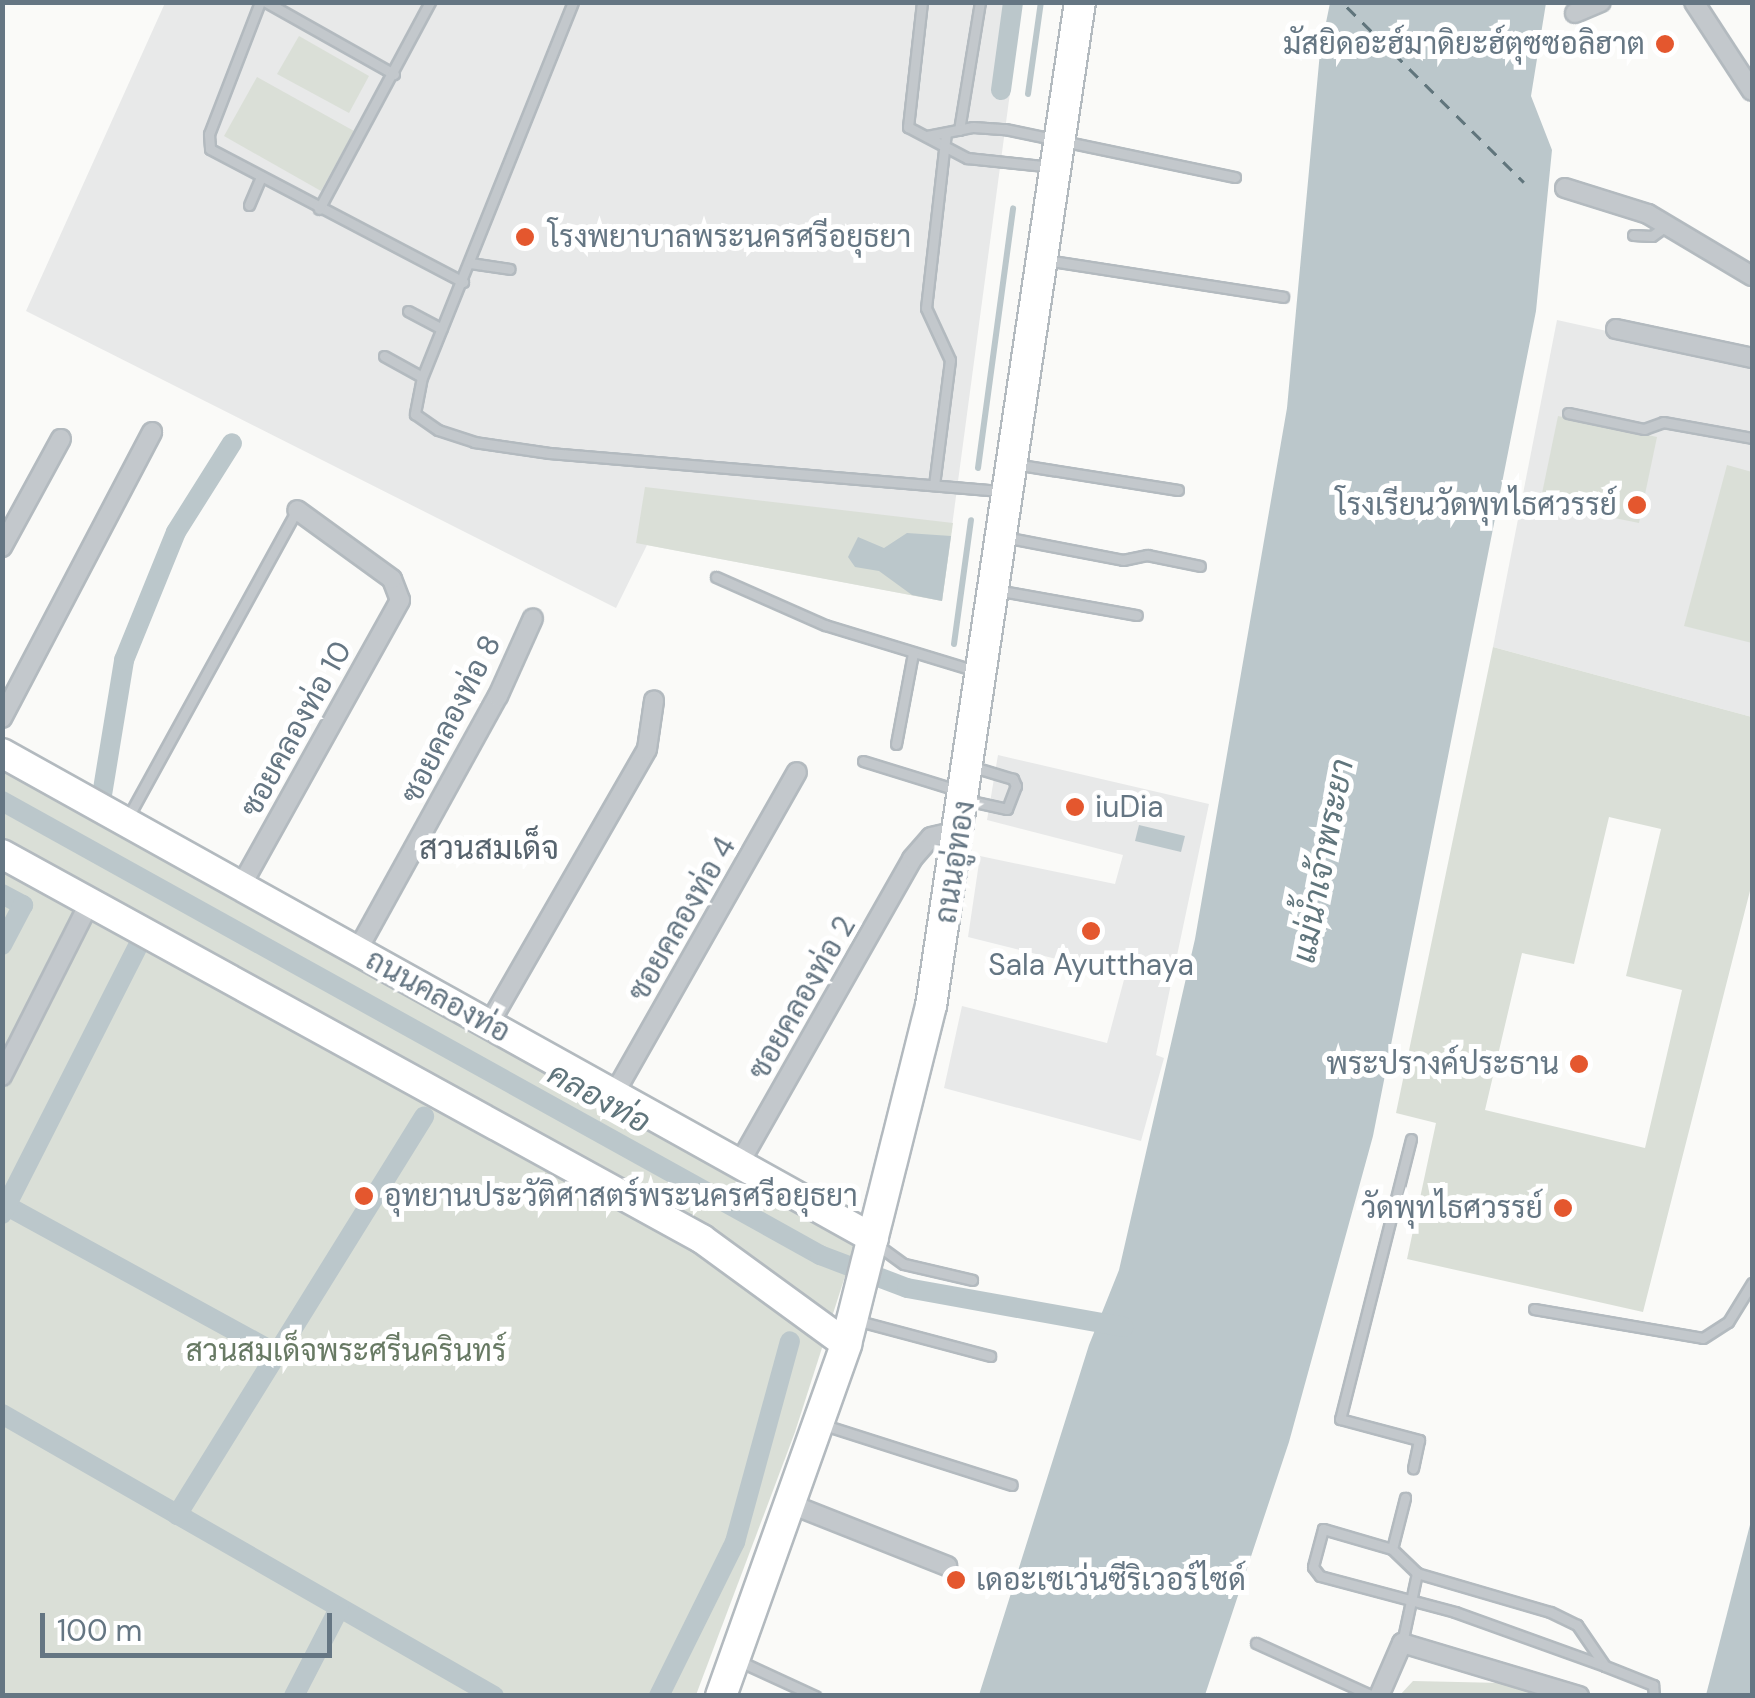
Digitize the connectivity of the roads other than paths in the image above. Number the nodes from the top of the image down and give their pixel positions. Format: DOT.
graph roads {
  1 [pos="263,2"];
  2 [pos="430,2"];
  3 [pos="573,2"];
  4 [pos="922,2"];
  5 [pos="980,2"];
  6 [pos="1080,2"];
  7 [pos="1601,2"];
  8 [pos="1694,2"];
  9 [pos="1574,13"];
  10 [pos="394,74"];
  11 [pos="1752,90"];
  12 [pos="958,130"];
  13 [pos="946,133"];
  14 [pos="927,136"];
  15 [pos="1058,136"];
  16 [pos="946,148"];
  17 [pos="1054,168"];
  18 [pos="1234,177"];
  19 [pos="260,179"];
  20 [pos="1565,188"];
  21 [pos="248,205"];
  22 [pos="319,209"];
  23 [pos="1667,225"];
  24 [pos="1633,234"];
  25 [pos="1042,259"];
  26 [pos="470,263"];
  27 [pos="510,269"];
  28 [pos="1752,276"];
  29 [pos="462,282"];
  30 [pos="1283,297"];
  31 [pos="408,311"];
  32 [pos="1616,329"];
  33 [pos="442,330"];
  34 [pos="384,356"];
  35 [pos="1752,358"];
  36 [pos="422,377"];
  37 [pos="1568,413"];
  38 [pos="152,432"];
  39 [pos="1752,438"];
  40 [pos="61,439"];
  41 [pos="1010,478"];
  42 [pos="934,484"];
  43 [pos="1178,490"];
  44 [pos="297,510"];
  45 [pos="1001,536"];
  46 [pos="2,548"];
  47 [pos="1200,566"];
  48 [pos="716,577"];
  49 [pos="993,589"];
  50 [pos="1137,616"];
  51 [pos="533,618"];
  52 [pos="913,653"];
  53 [pos="982,673"];
  54 [pos="654,701"];
  55 [pos="2,718"];
  56 [pos="896,744"];
  57 [pos="2,753"];
  58 [pos="863,761"];
  59 [pos="797,772"];
  60 [pos="966,798"];
  61 [pos="126,821"];
  62 [pos="2,854"];
  63 [pos="241,886"];
  64 [pos="90,902"];
  65 [pos="357,951"];
  66 [pos="489,1024"];
  67 [pos="2,1076"];
  68 [pos="614,1094"];
  69 [pos="1411,1139"];
  70 [pos="740,1164"];
  71 [pos="873,1244"];
  72 [pos="972,1280"];
  73 [pos="1752,1284"];
  74 [pos="1534,1309"];
  75 [pos="852,1322"];
  76 [pos="990,1356"];
  77 [pos="820,1424"];
  78 [pos="1413,1468"];
  79 [pos="1012,1485"];
  80 [pos="1405,1498"];
  81 [pos="793,1504"];
  82 [pos="1392,1549"];
  83 [pos="947,1566"];
  84 [pos="1417,1574"];
  85 [pos="1410,1601"];
  86 [pos="1256,1643"];
  87 [pos="1402,1643"];
  88 [pos="736,1660"];
  89 [pos="1604,1666"];
  90 [pos="720,1696"];
  91 [pos="815,1696"];
  92 [pos="1376,1696"];
  93 [pos="1580,1696"];
  94 [pos="1654,1696"];
  1 -- 10 [label="lane"];
  1 -- 19 [label="lane"];
  2 -- 10 [label="lane"];
  3 -- 26 [label="lane"];
  4 -- 14 [label="lane"];
  5 -- 12 [label="lane"];
  6 -- 15 [label="main road, ถนนอู่ทอง"];
  7 -- 9 [label="street"];
  8 -- 11 [label="street"];
  10 -- 22 [label="lane"];
  12 -- 13 [label="lane"];
  12 -- 15 [label="lane"];
  13 -- 14 [label="lane"];
  13 -- 16 [label="lane"];
  14 -- 16 [label="lane"];
  15 -- 17 [label="main road, ถนนอู่ทอง"];
  15 -- 18 [label="lane"];
  16 -- 17 [label="lane"];
  16 -- 42 [label="lane"];
  17 -- 25 [label="main road, ถนนอู่ทอง"];
  19 -- 21 [label="lane"];
  19 -- 22 [label="lane"];
  20 -- 23 [label="street"];
  22 -- 29 [label="lane"];
  23 -- 24 [label="lane"];
  23 -- 28 [label="street"];
  25 -- 30 [label="lane"];
  25 -- 41 [label="main road, ถนนอู่ทอง"];
  26 -- 27 [label="lane"];
  26 -- 29 [label="lane"];
  29 -- 33 [label="lane"];
  31 -- 33 [label="lane"];
  32 -- 35 [label="street"];
  33 -- 36 [label="lane"];
  34 -- 36 [label="lane"];
  36 -- 42 [label="lane"];
  37 -- 39 [label="lane"];
  38 -- 55 [label="street"];
  40 -- 46 [label="street"];
  41 -- 42 [label="lane"];
  41 -- 43 [label="lane"];
  41 -- 45 [label="main road, ถนนอู่ทอง"];
  44 -- 61 [label="lane"];
  44 -- 63 [label="street, ซอยคลองท่อ 10"];
  45 -- 47 [label="lane"];
  45 -- 49 [label="main road, ถนนอู่ทอง"];
  48 -- 52 [label="lane"];
  49 -- 50 [label="lane"];
  49 -- 53 [label="main road, ถนนอู่ทอง"];
  51 -- 65 [label="street, ซอยคลองท่อ 8"];
  52 -- 53 [label="lane"];
  52 -- 56 [label="lane"];
  53 -- 60 [label="main road, ถนนอู่ทอง"];
  54 -- 66 [label="street"];
  57 -- 61 [label="street, ถนนคลองท่อ"];
  58 -- 60 [label="lane"];
  59 -- 68 [label="street, ซอยคลองท่อ 4"];
  60 -- 60 [label="lane"];
  60 -- 70 [label="street, ซอยคลองท่อ 2"];
  60 -- 71 [label="main road, ถนนอู่ทอง"];
  61 -- 63 [label="street, ถนนคลองท่อ"];
  62 -- 64 [label="street"];
  63 -- 65 [label="street, ถนนคลองท่อ"];
  64 -- 67 [label="street"];
  64 -- 75 [label="street"];
  65 -- 66 [label="street, ถนนคลองท่อ"];
  66 -- 68 [label="street, ถนนคลองท่อ"];
  68 -- 70 [label="street, ถนนคลองท่อ"];
  69 -- 78 [label="lane"];
  70 -- 71 [label="street, ถนนคลองท่อ"];
  71 -- 72 [label="lane"];
  71 -- 75 [label="main road, ถนนอู่ทอง"];
  73 -- 74 [label="lane"];
  75 -- 76 [label="lane"];
  75 -- 77 [label="main road, ถนนอู่ทอง"];
  77 -- 79 [label="lane"];
  77 -- 81 [label="main road, ถนนอู่ทอง"];
  80 -- 82 [label="lane"];
  81 -- 83 [label="street"];
  81 -- 88 [label="main road, ถนนอู่ทอง"];
  82 -- 84 [label="lane"];
  82 -- 85 [label="lane"];
  84 -- 85 [label="lane"];
  84 -- 89 [label="lane"];
  85 -- 87 [label="lane"];
  85 -- 89 [label="lane"];
  86 -- 92 [label="lane"];
  87 -- 92 [label="street"];
  87 -- 93 [label="street"];
  88 -- 90 [label="main road, ถนนอู่ทอง"];
  88 -- 91 [label="lane"];
  89 -- 94 [label="lane"];
}
